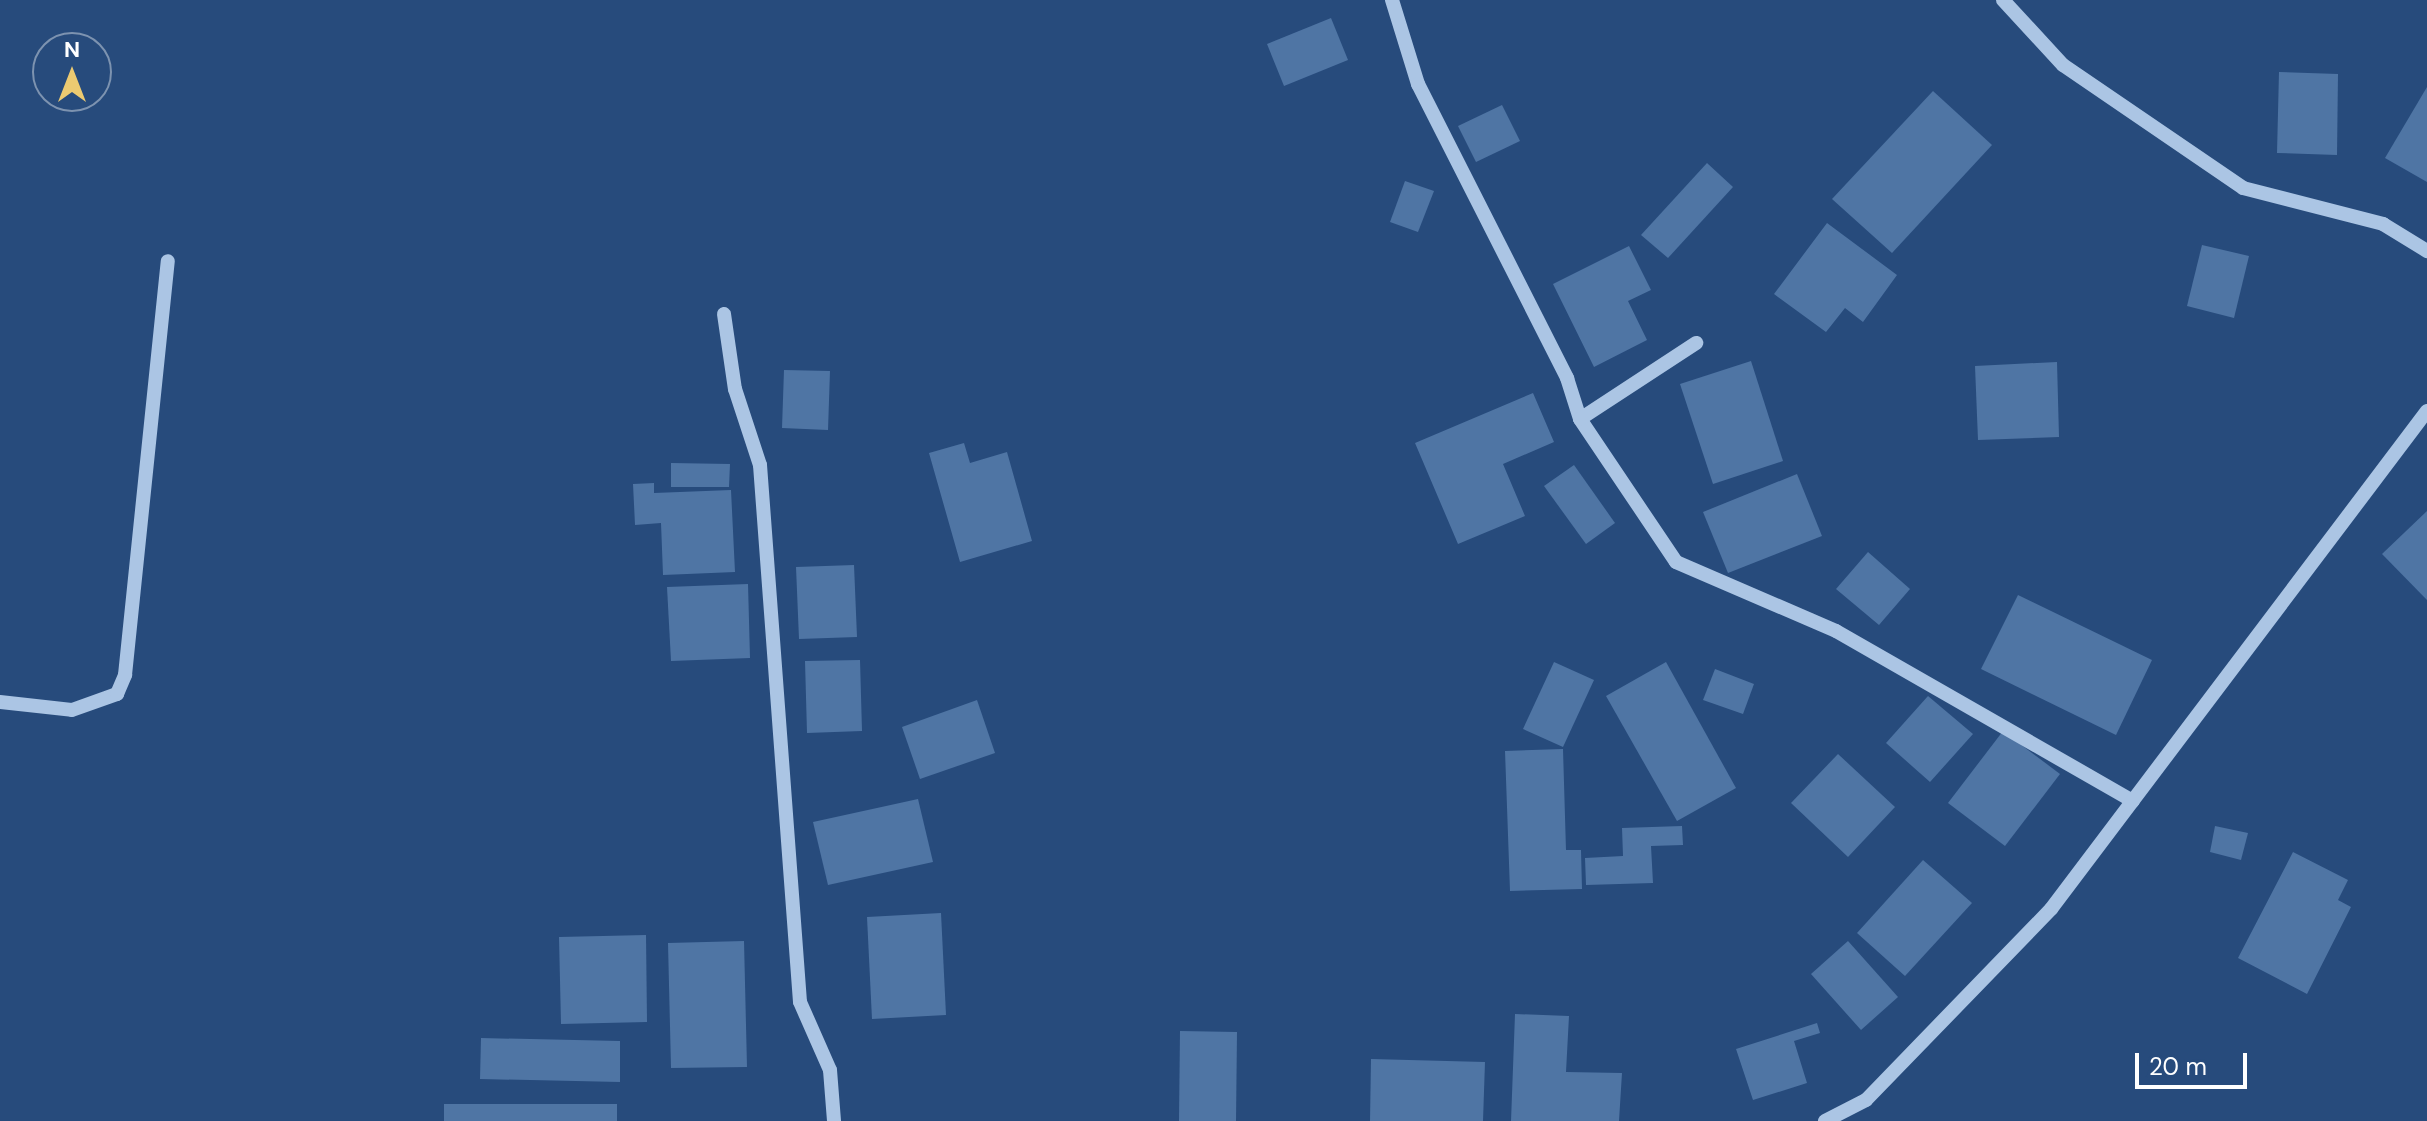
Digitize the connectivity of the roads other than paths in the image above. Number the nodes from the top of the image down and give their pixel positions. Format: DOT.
graph roads {
  1 [pos="1392,0"];
  2 [pos="2003,0"];
  3 [pos="2427,251"];
  4 [pos="168,261"];
  5 [pos="724,314"];
  6 [pos="1696,343"];
  7 [pos="2427,411"];
  8 [pos="1580,419"];
  9 [pos="0,702"];
  10 [pos="2133,801"];
  11 [pos="834,1121"];
  12 [pos="1825,1121"];
  1 -- 8 [label="street"];
  2 -- 3 [label="street"];
  4 -- 9 [label="street"];
  5 -- 11 [label="street"];
  6 -- 8 [label="street"];
  7 -- 10 [label="street"];
  8 -- 10 [label="street"];
  10 -- 12 [label="street"];
}
